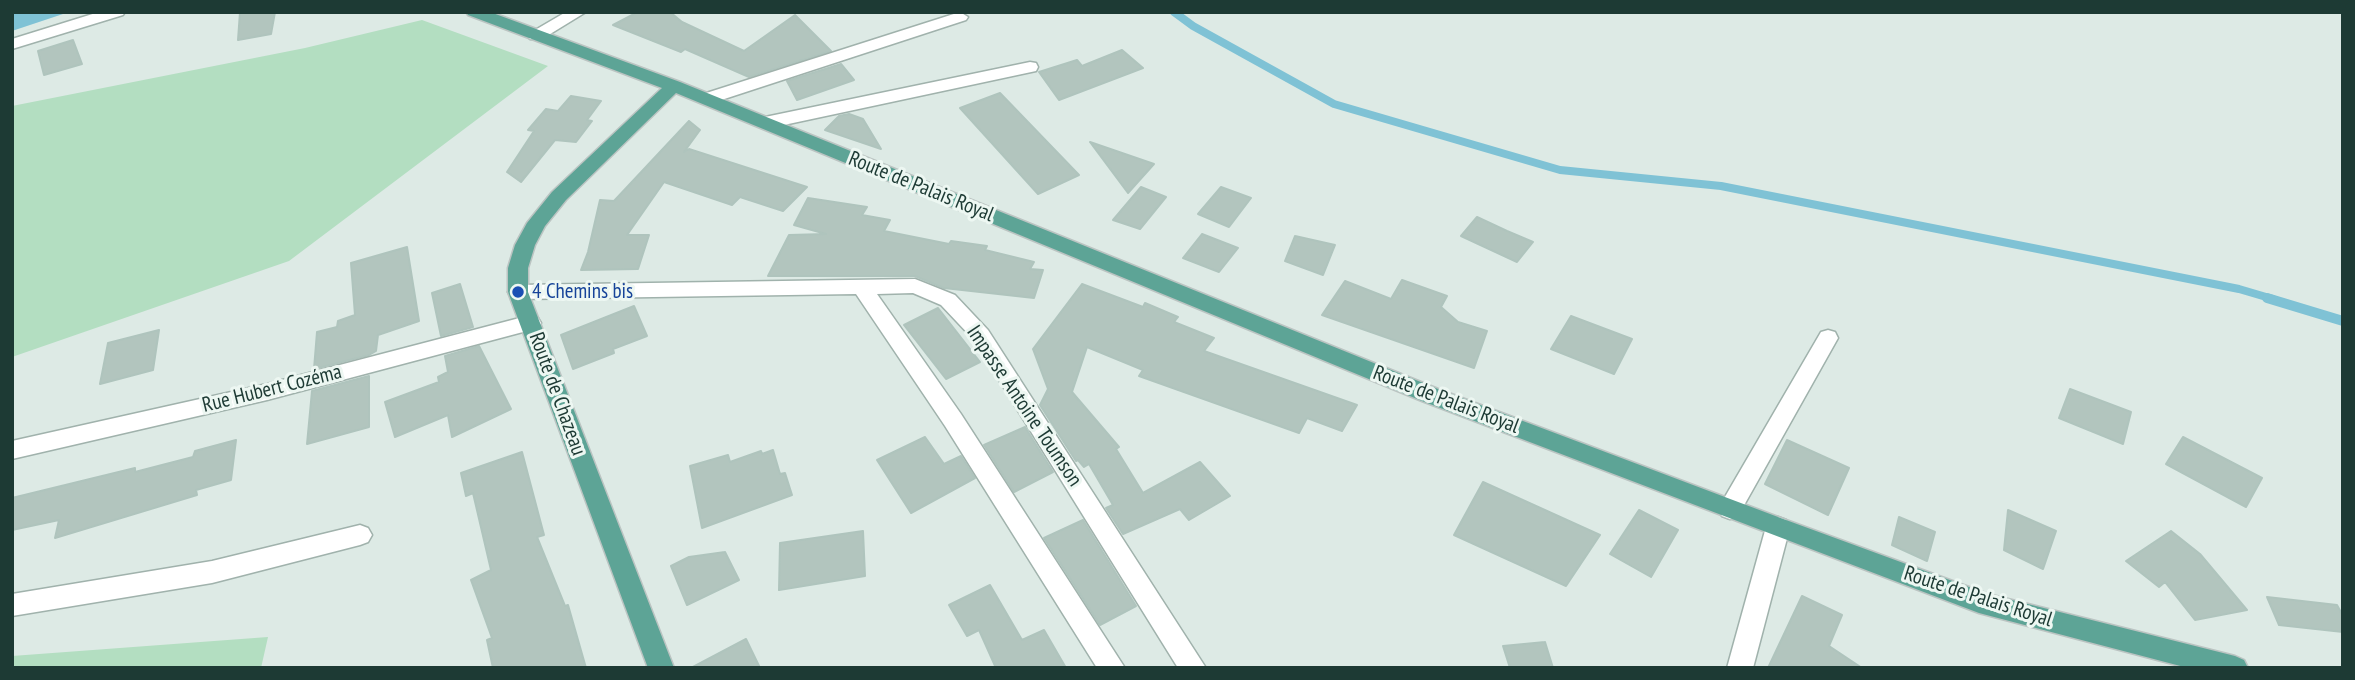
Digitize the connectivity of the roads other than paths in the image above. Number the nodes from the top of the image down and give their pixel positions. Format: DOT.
graph roads {
  1 [pos="117,12"];
  2 [pos="474,12"];
  3 [pos="578,12"];
  4 [pos="960,17"];
  5 [pos="536,36"];
  6 [pos="12,44"];
  7 [pos="1030,67"];
  8 [pos="674,86"];
  9 [pos="706,99"];
  10 [pos="765,123"];
  11 [pos="862,287"];
  12 [pos="518,292"];
  13 [pos="531,323"];
  14 [pos="1828,338"];
  15 [pos="12,450"];
  16 [pos="1730,509"];
  17 [pos="1778,527"];
  18 [pos="360,535"];
  19 [pos="12,605"];
  20 [pos="661,668"];
  21 [pos="1112,668"];
  22 [pos="1194,668"];
  23 [pos="1740,668"];
  24 [pos="2235,668"];
  1 -- 6 [label="street"];
  2 -- 5 [label="main road, Route de Palais Royal"];
  3 -- 5 [label="street"];
  4 -- 9 [label="street"];
  5 -- 8 [label="main road, Route de Palais Royal"];
  7 -- 10 [label="street"];
  8 -- 9 [label="main road, Route de Palais Royal"];
  8 -- 12 [label="main road, Route de Chazeau"];
  9 -- 10 [label="main road, Route de Palais Royal"];
  10 -- 16 [label="main road, Route de Palais Royal"];
  11 -- 12 [label="street, Impasse Antoine Toumson"];
  11 -- 21 [label="street"];
  11 -- 22 [label="street, Impasse Antoine Toumson"];
  12 -- 13 [label="main road, Route de Chazeau"];
  13 -- 15 [label="street, Rue Hubert Cozéma"];
  13 -- 20 [label="main road, Route de Chazeau"];
  14 -- 16 [label="street"];
  16 -- 17 [label="main road, Route de Palais Royal"];
  17 -- 23 [label="street"];
  17 -- 24 [label="main road, Route de Palais Royal"];
  18 -- 19 [label="street"];
}
